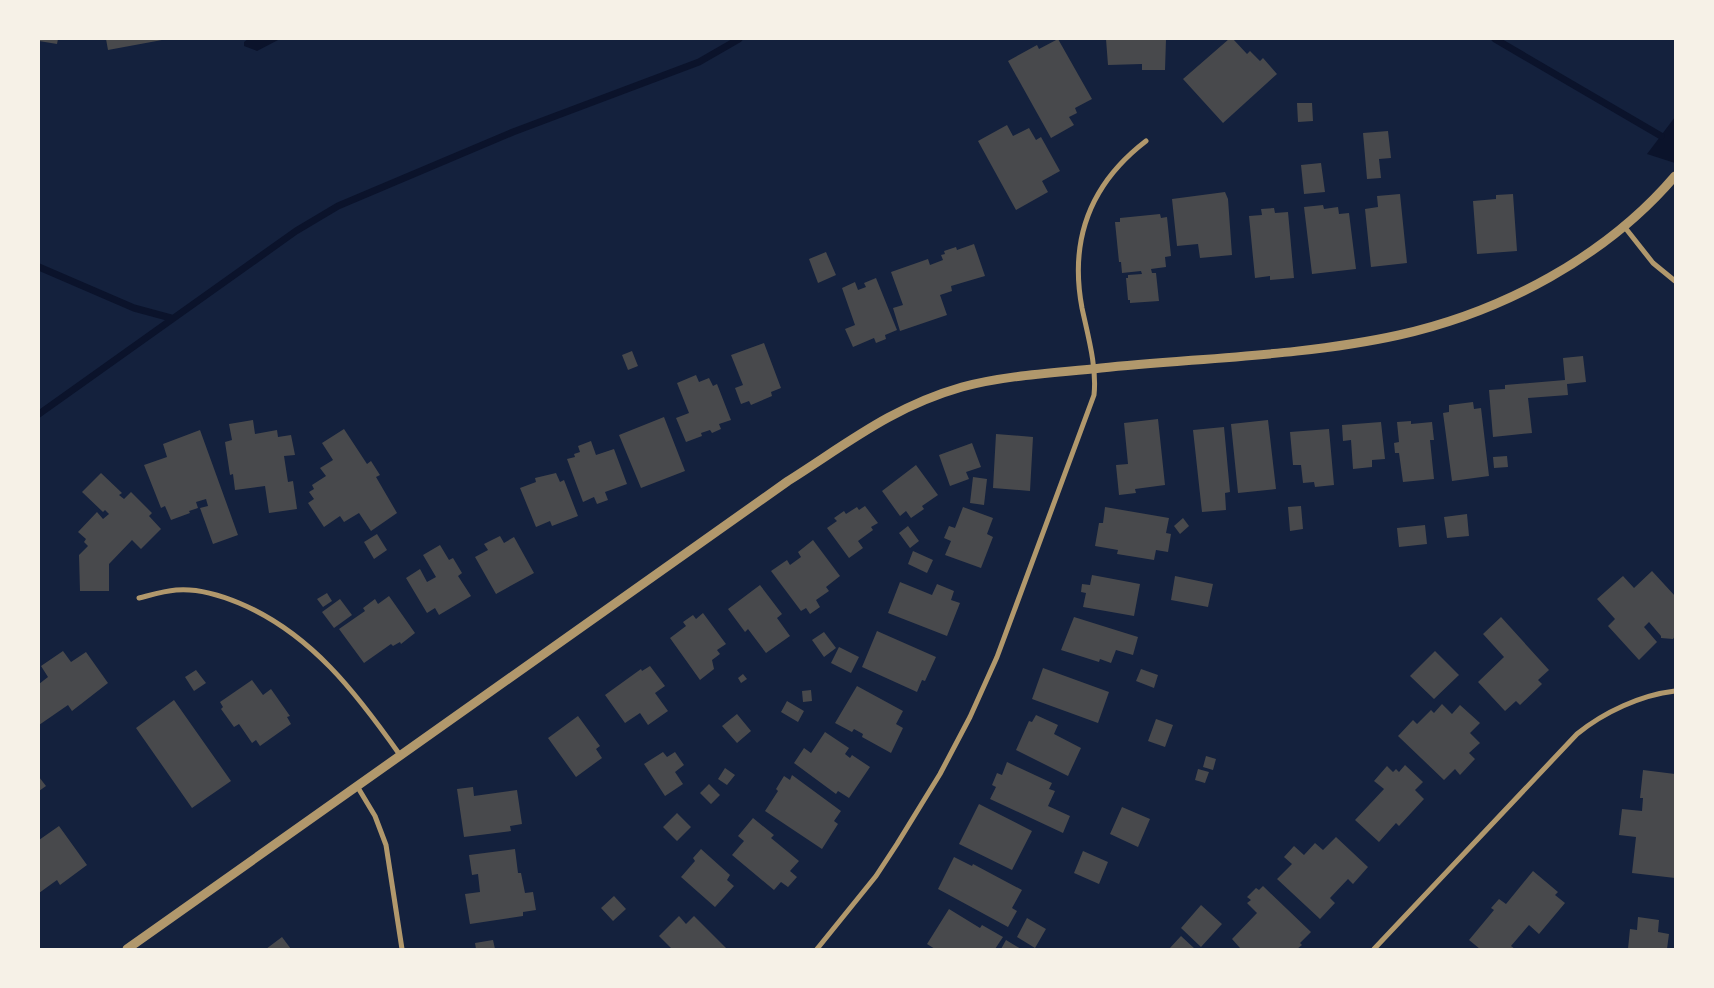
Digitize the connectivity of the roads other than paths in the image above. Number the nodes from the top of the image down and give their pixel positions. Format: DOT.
graph roads {
  1 [pos="1146,141"];
  2 [pos="1675,176"];
  3 [pos="1624,225"];
  4 [pos="1675,281"];
  5 [pos="1093,369"];
  6 [pos="139,598"];
  7 [pos="1675,691"];
  8 [pos="400,755"];
  9 [pos="357,786"];
  10 [pos="126,949"];
  11 [pos="402,949"];
  12 [pos="817,949"];
  13 [pos="1374,949"];
  1 -- 5 [label="street"];
  2 -- 3 [label="street"];
  3 -- 4 [label="street"];
  3 -- 5 [label="street"];
  5 -- 8 [label="street"];
  5 -- 12 [label="street"];
  6 -- 8 [label="street"];
  7 -- 13 [label="street"];
  8 -- 9 [label="street"];
  9 -- 10 [label="street"];
  9 -- 11 [label="street"];
}
